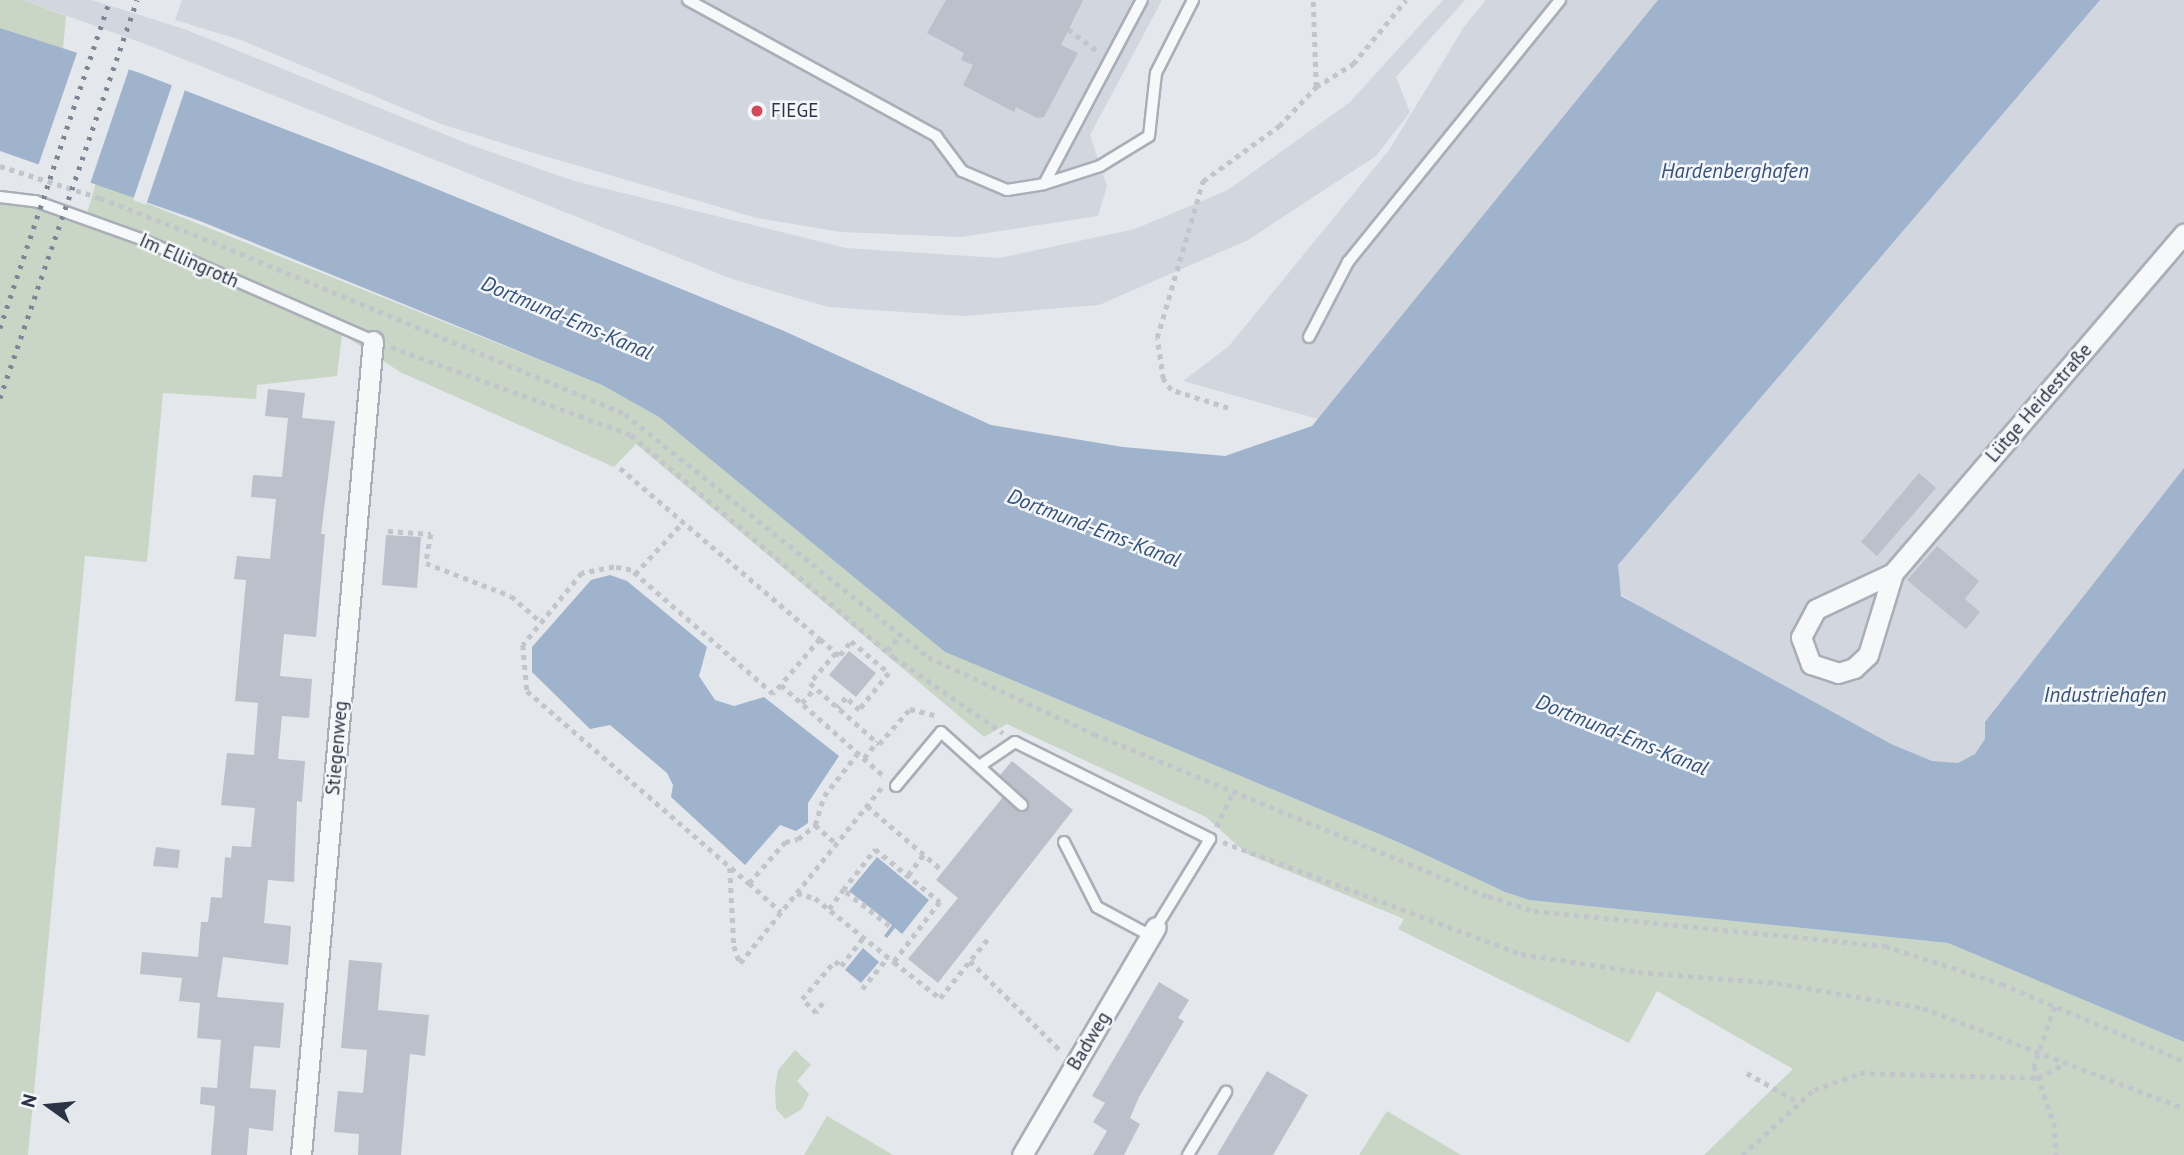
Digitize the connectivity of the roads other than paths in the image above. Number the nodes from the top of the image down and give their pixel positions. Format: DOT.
graph roads {
  1 [pos="688,0"];
  2 [pos="1142,0"];
  3 [pos="1193,0"];
  4 [pos="1560,0"];
  5 [pos="1044,184"];
  6 [pos="0,197"];
  7 [pos="2184,234"];
  8 [pos="1308,337"];
  9 [pos="373,341"];
  10 [pos="1893,573"];
  11 [pos="981,765"];
  12 [pos="892,782"];
  13 [pos="1022,805"];
  14 [pos="1064,842"];
  15 [pos="1154,932"];
  16 [pos="1226,1092"];
  17 [pos="1027,1153"];
  18 [pos="301,1155"];
  19 [pos="1188,1155"];
  1 -- 5 [label="lane"];
  2 -- 5 [label="lane"];
  3 -- 5 [label="lane"];
  4 -- 8 [label="lane"];
  6 -- 9 [label="lane, Im Ellingroth"];
  7 -- 10 [label="street, Lütge Heidestraße"];
  9 -- 18 [label="street, Stiegenweg"];
  10 -- 10 [label="street, Lütge Heidestraße"];
  11 -- 12 [label="lane"];
  11 -- 13 [label="lane"];
  11 -- 15 [label="lane"];
  14 -- 15 [label="lane"];
  15 -- 17 [label="street, Badweg"];
  16 -- 19 [label="lane"];
}
